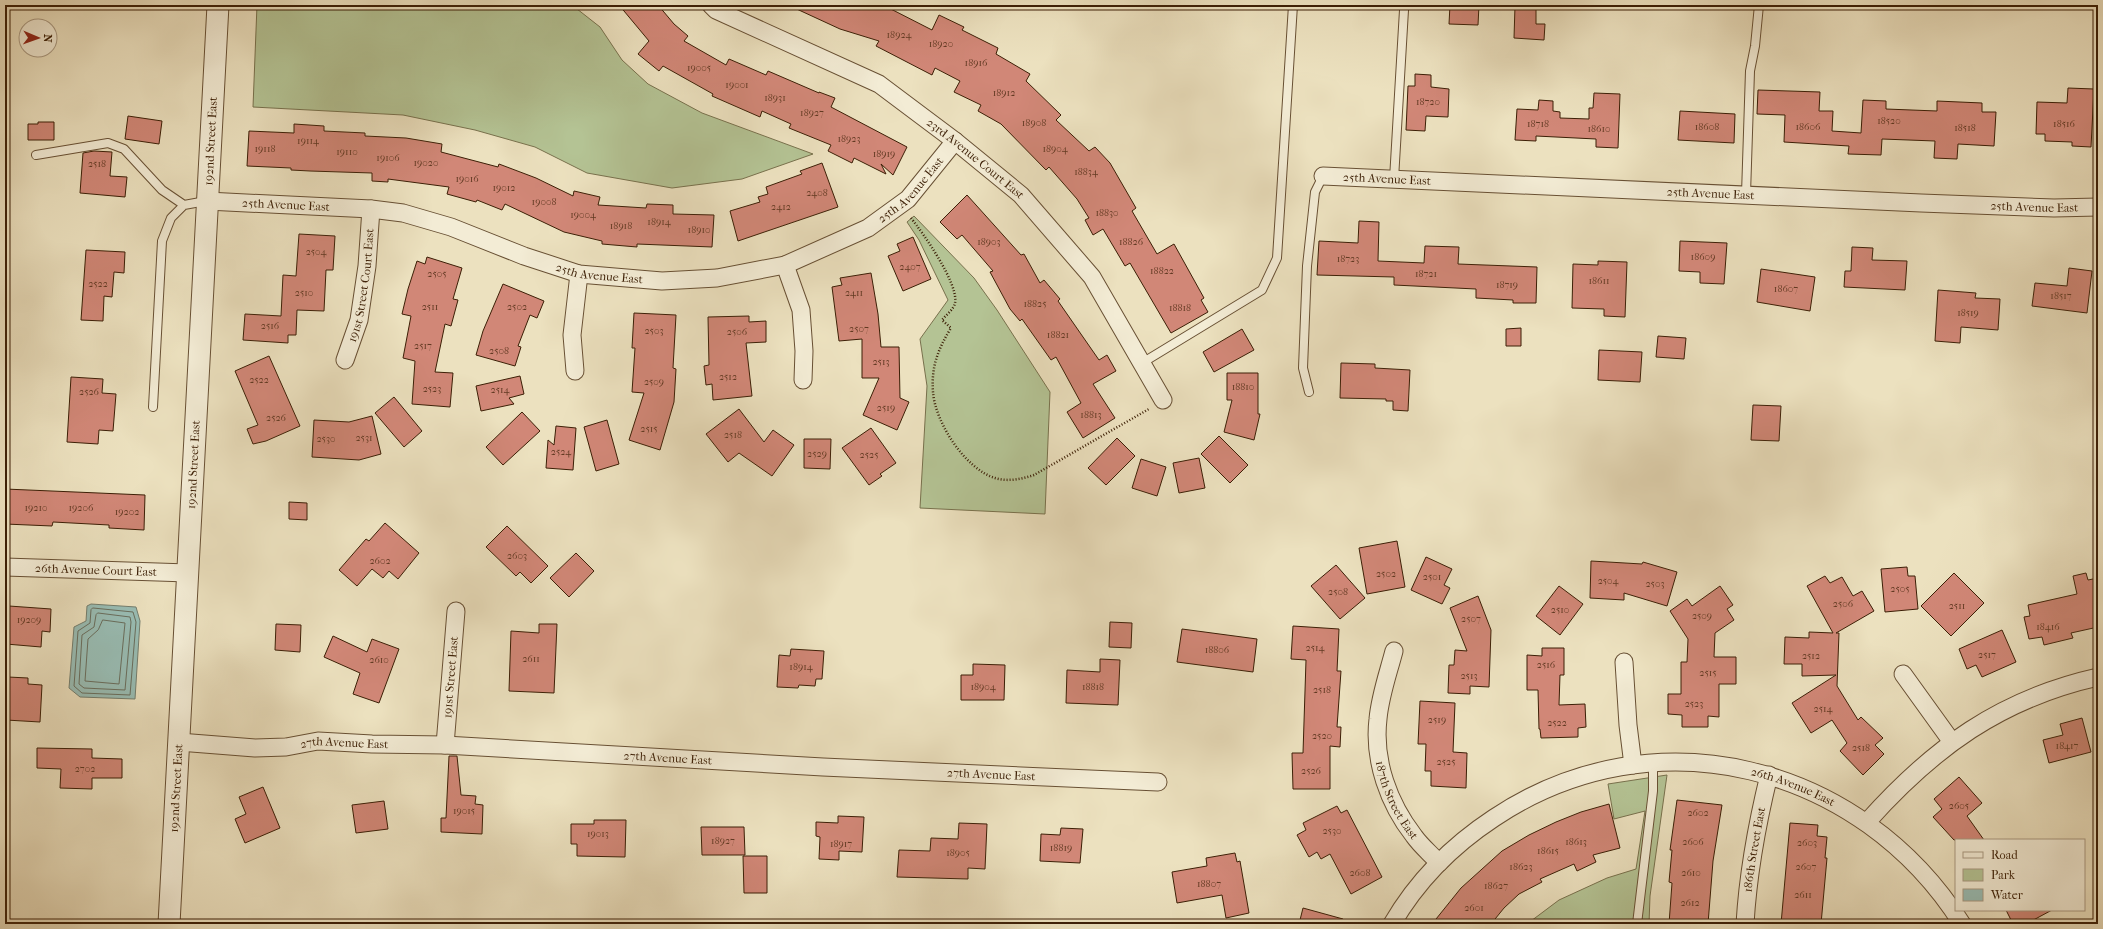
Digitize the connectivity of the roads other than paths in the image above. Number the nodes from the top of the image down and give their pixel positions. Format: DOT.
graph roads {
  1 [pos="218,5"];
  2 [pos="711,5"];
  3 [pos="1293,5"];
  4 [pos="1759,5"];
  5 [pos="1404,10"];
  6 [pos="955,141"];
  7 [pos="36,155"];
  8 [pos="1324,176"];
  9 [pos="1394,179"];
  10 [pos="1746,194"];
  11 [pos="207,201"];
  12 [pos="184,206"];
  13 [pos="2098,207"];
  14 [pos="371,209"];
  15 [pos="784,265"];
  16 [pos="579,274"];
  17 [pos="345,360"];
  18 [pos="1142,363"];
  19 [pos="575,370"];
  20 [pos="803,380"];
  21 [pos="1309,392"];
  22 [pos="1163,400"];
  23 [pos="153,407"];
  24 [pos="5,567"];
  25 [pos="188,573"];
  26 [pos="456,611"];
  27 [pos="1394,651"];
  28 [pos="1624,662"];
  29 [pos="1903,674"];
  30 [pos="2098,677"];
  31 [pos="179,742"];
  32 [pos="1952,742"];
  33 [pos="445,745"];
  34 [pos="1653,763"];
  35 [pos="1633,765"];
  36 [pos="1769,775"];
  37 [pos="1158,782"];
  38 [pos="1867,822"];
  39 [pos="1439,862"];
  40 [pos="169,924"];
  41 [pos="1392,924"];
  42 [pos="1637,924"];
  43 [pos="1745,924"];
  44 [pos="1962,924"];
  1 -- 11 [label="street, 192nd Street East"];
  2 -- 6 [label="street, 23rd Avenue Court East"];
  3 -- 18 [label="lane"];
  4 -- 10 [label="lane"];
  5 -- 9 [label="lane"];
  6 -- 15 [label="street, 25th Avenue East"];
  6 -- 18 [label="street, 23rd Avenue Court East"];
  7 -- 12 [label="lane"];
  8 -- 9 [label="street, 25th Avenue East"];
  8 -- 21 [label="lane"];
  9 -- 10 [label="street, 25th Avenue East"];
  10 -- 13 [label="street, 25th Avenue East"];
  11 -- 12 [label="lane"];
  11 -- 14 [label="street, 25th Avenue East"];
  11 -- 25 [label="street, 192nd Street East"];
  12 -- 23 [label="lane"];
  14 -- 16 [label="street, 25th Avenue East"];
  14 -- 17 [label="street, 191st Street Court East"];
  15 -- 16 [label="street, 25th Avenue East"];
  15 -- 20 [label="street"];
  16 -- 19 [label="street"];
  18 -- 22 [label="street, 23rd Avenue Court East"];
  24 -- 25 [label="street, 26th Avenue Court East"];
  25 -- 31 [label="street, 192nd Street East"];
  26 -- 33 [label="street, 191st Street East"];
  27 -- 39 [label="street, 187th Street East"];
  28 -- 35 [label="street"];
  29 -- 32 [label="street"];
  30 -- 32 [label="street"];
  31 -- 33 [label="street, 27th Avenue East"];
  31 -- 40 [label="street, 192nd Street East"];
  32 -- 38 [label="street"];
  33 -- 37 [label="street, 27th Avenue East"];
  34 -- 35 [label="street, 26th Avenue East"];
  34 -- 36 [label="street, 26th Avenue East"];
  34 -- 42 [label="lane"];
  35 -- 39 [label="street, 26th Avenue East"];
  36 -- 38 [label="street, 26th Avenue East"];
  36 -- 43 [label="street, 186th Street East"];
  38 -- 44 [label="street, 26th Avenue East"];
  39 -- 41 [label="street"];
}
